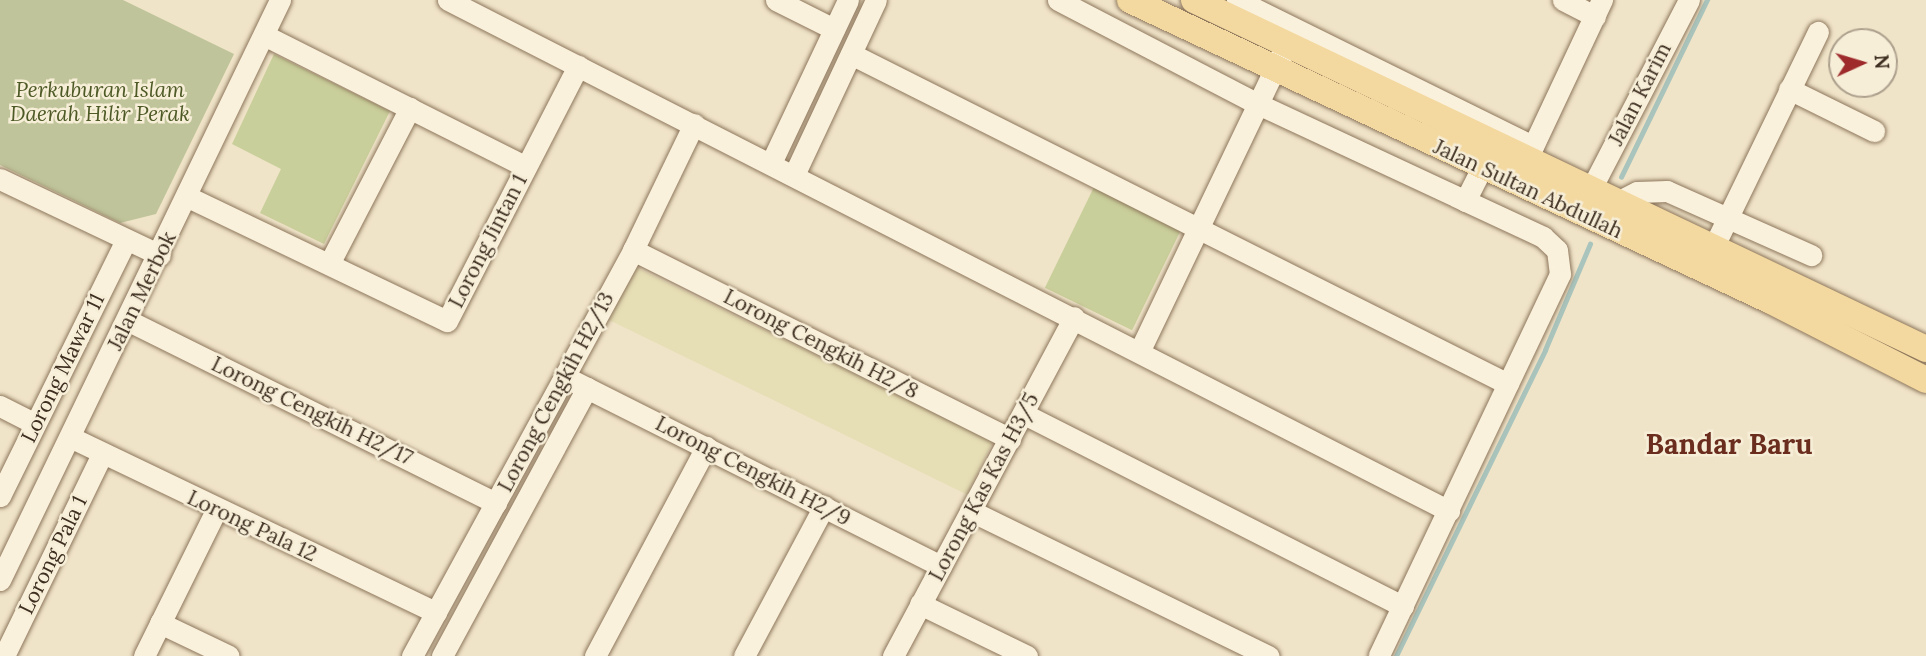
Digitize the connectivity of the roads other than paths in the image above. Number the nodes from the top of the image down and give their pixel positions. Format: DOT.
graph roads {
  1 [pos="280,0"];
  2 [pos="448,0"];
  3 [pos="776,0"];
  4 [pos="848,0"];
  5 [pos="876,0"];
  6 [pos="1058,0"];
  7 [pos="1130,0"];
  8 [pos="1194,0"];
  9 [pos="1237,0"];
  10 [pos="1563,0"];
  11 [pos="1689,0"];
  12 [pos="1599,8"];
  13 [pos="834,29"];
  14 [pos="1818,32"];
  15 [pos="264,35"];
  16 [pos="1286,44"];
  17 [pos="851,54"];
  18 [pos="578,66"];
  19 [pos="1275,69"];
  20 [pos="1789,89"];
  21 [pos="1258,104"];
  22 [pos="410,107"];
  23 [pos="694,124"];
  24 [pos="1874,131"];
  25 [pos="1530,153"];
  26 [pos="771,163"];
  27 [pos="526,167"];
  28 [pos="1482,168"];
  29 [pos="794,175"];
  30 [pos="1,182"];
  31 [pos="1515,184"];
  32 [pos="1591,189"];
  33 [pos="188,197"];
  34 [pos="1465,201"];
  35 [pos="1618,202"];
  36 [pos="1728,216"];
  37 [pos="1199,228"];
  38 [pos="126,240"];
  39 [pos="1714,246"];
  40 [pos="633,250"];
  41 [pos="1664,253"];
  42 [pos="160,255"];
  43 [pos="1811,255"];
  44 [pos="329,264"];
  45 [pos="1739,286"];
  46 [pos="1074,317"];
  47 [pos="127,320"];
  48 [pos="1926,349"];
  49 [pos="1140,350"];
  50 [pos="565,377"];
  51 [pos="1926,380"];
  52 [pos="1508,384"];
  53 [pos="587,388"];
  54 [pos="0,406"];
  55 [pos="1024,414"];
  56 [pos="35,424"];
  57 [pos="70,437"];
  58 [pos="1010,439"];
  59 [pos="706,447"];
  60 [pos="102,454"];
  61 [pos="0,496"];
  62 [pos="496,503"];
  63 [pos="824,506"];
  64 [pos="216,510"];
  65 [pos="971,511"];
  66 [pos="1449,511"];
  67 [pos="486,522"];
  68 [pos="508,534"];
  69 [pos="7,547"];
  70 [pos="941,566"];
  71 [pos="0,580"];
  72 [pos="920,604"];
  73 [pos="1403,606"];
  74 [pos="436,612"];
  75 [pos="160,622"];
  76 [pos="416,655"];
  77 [pos="4,656"];
  78 [pos="144,656"];
  79 [pos="229,656"];
  80 [pos="442,656"];
  81 [pos="595,656"];
  82 [pos="744,656"];
  83 [pos="893,656"];
  84 [pos="1027,656"];
  85 [pos="1268,656"];
  86 [pos="1379,656"];
  1 -- 15 [label="street, Jalan Merbok"];
  2 -- 18 [label="street"];
  3 -- 13 [label="street"];
  4 -- 13 [label="street"];
  5 -- 17 [label="street"];
  6 -- 21 [label="street"];
  7 -- 19 [label="main road, Jalan Sultan Abdullah"];
  8 -- 16 [label="main road, Jalan Sultan Abdullah"];
  9 -- 25 [label="street"];
  10 -- 12 [label="street"];
  11 -- 32 [label="street, Jalan Karim"];
  12 -- 25 [label="street"];
  13 -- 26 [label="street"];
  14 -- 20 [label="street"];
  15 -- 22 [label="street, Lorong Jintan 1"];
  15 -- 33 [label="street, Jalan Merbok"];
  16 -- 19 [label="street"];
  16 -- 25 [label="main road, Jalan Sultan Abdullah"];
  17 -- 29 [label="street"];
  17 -- 37 [label="street"];
  18 -- 23 [label="street"];
  18 -- 27 [label="street"];
  19 -- 21 [label="street"];
  19 -- 28 [label="main road, Jalan Sultan Abdullah"];
  20 -- 24 [label="street"];
  20 -- 36 [label="street"];
  21 -- 34 [label="street"];
  21 -- 37 [label="street"];
  22 -- 27 [label="street, Lorong Jintan 1"];
  22 -- 44 [label="street"];
  23 -- 26 [label="street"];
  23 -- 40 [label="street, Lorong Cengkih H2/13"];
  25 -- 31 [label="street"];
  25 -- 32 [label="main road, Jalan Sultan Abdullah"];
  26 -- 29 [label="street"];
  27 -- 44 [label="street, Lorong Jintan 1"];
  28 -- 31 [label="main road, Jalan Sultan Abdullah"];
  28 -- 34 [label="street"];
  29 -- 46 [label="street"];
  30 -- 38 [label="street"];
  31 -- 41 [label="main road, Jalan Sultan Abdullah"];
  32 -- 35 [label="main road, Jalan Sultan Abdullah"];
  33 -- 42 [label="street, Jalan Merbok"];
  33 -- 44 [label="street, Lorong Jintan 1"];
  34 -- 52 [label="street"];
  35 -- 36 [label="street"];
  35 -- 39 [label="main road, Jalan Sultan Abdullah"];
  36 -- 39 [label="street"];
  36 -- 43 [label="street"];
  37 -- 49 [label="street"];
  37 -- 52 [label="street"];
  38 -- 42 [label="street"];
  38 -- 56 [label="street, Lorong Mawar 11"];
  39 -- 41 [label="main road"];
  39 -- 45 [label="main road"];
  39 -- 48 [label="main road, Jalan Sultan Abdullah"];
  40 -- 50 [label="street, Lorong Cengkih H2/13"];
  40 -- 58 [label="street, Lorong Cengkih H2/8"];
  41 -- 45 [label="main road, Jalan Sultan Abdullah"];
  42 -- 47 [label="street, Jalan Merbok"];
  45 -- 51 [label="main road, Jalan Sultan Abdullah"];
  46 -- 49 [label="street"];
  46 -- 55 [label="street, Lorong Kas Kas H3/5"];
  47 -- 57 [label="street, Jalan Merbok"];
  47 -- 62 [label="street, Lorong Cengkih H2/17"];
  49 -- 66 [label="street"];
  50 -- 53 [label="street, Lorong Cengkih H2/9"];
  50 -- 62 [label="street, Lorong Cengkih H2/13"];
  52 -- 66 [label="street"];
  53 -- 59 [label="street, Lorong Cengkih H2/9"];
  53 -- 68 [label="street"];
  54 -- 56 [label="street"];
  55 -- 58 [label="street, Lorong Kas Kas H3/5"];
  55 -- 73 [label="street"];
  56 -- 61 [label="street, Lorong Mawar 11"];
  57 -- 60 [label="street, Lorong Pala 12"];
  57 -- 69 [label="street, Jalan Merbok"];
  58 -- 65 [label="street, Lorong Kas Kas H3/5"];
  59 -- 63 [label="street, Lorong Cengkih H2/9"];
  59 -- 81 [label="street"];
  60 -- 64 [label="street, Lorong Pala 12"];
  60 -- 77 [label="street, Lorong Pala 1"];
  62 -- 67 [label="street, Lorong Cengkih H2/13"];
  63 -- 70 [label="street, Lorong Cengkih H2/9"];
  63 -- 82 [label="street"];
  64 -- 74 [label="street, Lorong Pala 12"];
  64 -- 75 [label="street"];
  65 -- 70 [label="street, Lorong Kas Kas H3/5"];
  65 -- 85 [label="street"];
  66 -- 73 [label="street"];
  67 -- 68 [label="street"];
  67 -- 74 [label="street, Lorong Cengkih H2/13"];
  68 -- 80 [label="street"];
  69 -- 71 [label="street, Jalan Merbok"];
  70 -- 72 [label="street, Lorong Kas Kas H3/5"];
  72 -- 83 [label="street, Lorong Kas Kas H3/5"];
  72 -- 84 [label="street"];
  73 -- 86 [label="street"];
  74 -- 76 [label="street, Lorong Cengkih H2/13"];
  75 -- 78 [label="street"];
  75 -- 79 [label="street"];
}
